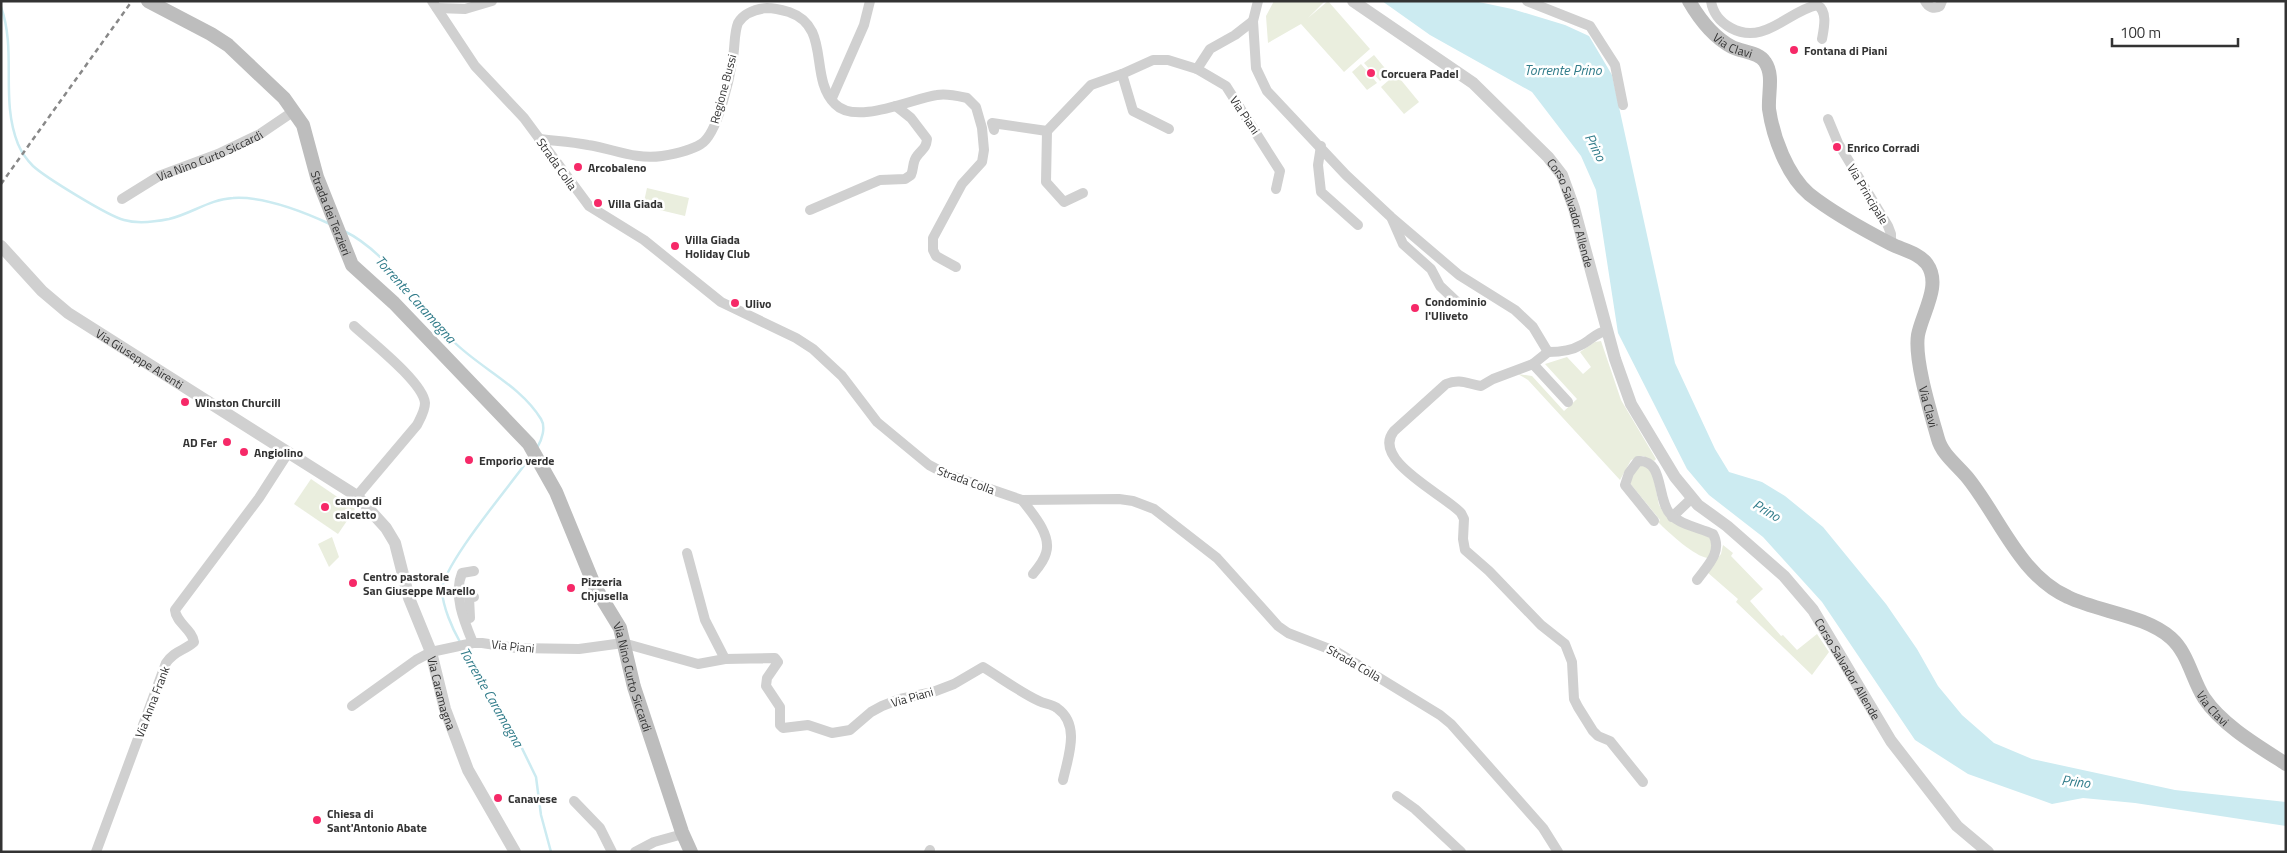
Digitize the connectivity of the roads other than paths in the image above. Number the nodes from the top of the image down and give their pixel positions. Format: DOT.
graph roads {
  1 [pos="148,1"];
  2 [pos="492,1"];
  3 [pos="870,1"];
  4 [pos="1258,1"];
  5 [pos="1353,1"];
  6 [pos="1527,1"];
  7 [pos="1689,1"];
  8 [pos="1711,1"];
  9 [pos="1925,1"];
  10 [pos="1942,1"];
  11 [pos="434,5"];
  12 [pos="1802,5"];
  13 [pos="1253,21"];
  14 [pos="1822,39"];
  15 [pos="1197,70"];
  16 [pos="1122,74"];
  17 [pos="832,98"];
  18 [pos="1623,105"];
  19 [pos="896,106"];
  20 [pos="294,111"];
  21 [pos="1828,119"];
  22 [pos="994,130"];
  23 [pos="1047,130"];
  24 [pos="1169,130"];
  25 [pos="539,139"];
  26 [pos="1321,146"];
  27 [pos="1276,189"];
  28 [pos="1083,193"];
  29 [pos="122,199"];
  30 [pos="810,210"];
  31 [pos="1391,217"];
  32 [pos="1358,225"];
  33 [pos="1891,244"];
  34 [pos="1,246"];
  35 [pos="956,267"];
  36 [pos="1458,303"];
  37 [pos="354,326"];
  38 [pos="1606,331"];
  39 [pos="1548,352"];
  40 [pos="1533,364"];
  41 [pos="1568,402"];
  42 [pos="529,444"];
  43 [pos="288,453"];
  44 [pos="356,496"];
  45 [pos="1692,498"];
  46 [pos="1022,500"];
  47 [pos="1672,517"];
  48 [pos="1654,521"];
  49 [pos="386,528"];
  50 [pos="687,553"];
  51 [pos="474,571"];
  52 [pos="1034,574"];
  53 [pos="1697,580"];
  54 [pos="474,597"];
  55 [pos="475,643"];
  56 [pos="623,643"];
  57 [pos="431,652"];
  58 [pos="725,659"];
  59 [pos="352,706"];
  60 [pos="2286,764"];
  61 [pos="1063,780"];
  62 [pos="1643,782"];
  63 [pos="1397,796"];
  64 [pos="574,801"];
  65 [pos="683,834"];
  66 [pos="96,852"];
  67 [pos="515,852"];
  68 [pos="612,852"];
  69 [pos="635,852"];
  70 [pos="691,852"];
  71 [pos="1461,852"];
  72 [pos="1558,852"];
  73 [pos="1988,852"];
  1 -- 20 [label="main road, Strada dei Terzieri"];
  2 -- 11 [label="street"];
  3 -- 17 [label="street"];
  4 -- 13 [label="street"];
  5 -- 38 [label="street, Corso Salvador Allende"];
  6 -- 18 [label="street"];
  7 -- 33 [label="main road, Via Clavi"];
  8 -- 12 [label="street"];
  9 -- 10 [label="street"];
  11 -- 25 [label="street, Strada Colla"];
  12 -- 14 [label="street"];
  13 -- 15 [label="street"];
  13 -- 26 [label="street"];
  15 -- 16 [label="street, Via Piani"];
  15 -- 27 [label="street, Via Piani"];
  16 -- 23 [label="street, Via Piani"];
  16 -- 24 [label="street"];
  17 -- 19 [label="street, Regione Bussi"];
  17 -- 25 [label="street, Regione Bussi"];
  19 -- 30 [label="street"];
  19 -- 35 [label="street, Regione Bussi"];
  20 -- 29 [label="street, Via Nino Curto Siccardi"];
  20 -- 42 [label="main road, Strada dei Terzieri"];
  21 -- 33 [label="street, Via Principale"];
  22 -- 23 [label="street"];
  23 -- 28 [label="street"];
  25 -- 46 [label="street, Strada Colla"];
  26 -- 31 [label="street"];
  26 -- 32 [label="street"];
  31 -- 36 [label="street"];
  31 -- 39 [label="street"];
  33 -- 60 [label="main road, Via Clavi"];
  34 -- 43 [label="street, Via Giuseppe Airenti"];
  37 -- 44 [label="street"];
  38 -- 39 [label="street"];
  38 -- 45 [label="street, Corso Salvador Allende"];
  39 -- 40 [label="street"];
  40 -- 41 [label="street"];
  40 -- 62 [label="street"];
  42 -- 56 [label="main road, Via Nino Curto Siccardi"];
  43 -- 44 [label="street, Via Giuseppe Airenti"];
  43 -- 66 [label="street, Via Anna Frank"];
  44 -- 49 [label="street, Via Giuseppe Airenti"];
  45 -- 47 [label="street"];
  45 -- 73 [label="street, Corso Salvador Allende"];
  46 -- 52 [label="street"];
  46 -- 72 [label="street, Strada Colla"];
  47 -- 48 [label="street"];
  47 -- 53 [label="street"];
  49 -- 57 [label="street, Via Caramagna"];
  50 -- 58 [label="street"];
  51 -- 55 [label="street"];
  54 -- 55 [label="street, Via Piani"];
  55 -- 56 [label="street, Via Piani"];
  55 -- 57 [label="street, Via Piani"];
  56 -- 58 [label="street, Via Piani"];
  56 -- 65 [label="main road, Via Nino Curto Siccardi"];
  57 -- 59 [label="street"];
  57 -- 67 [label="street, Via Caramagna"];
  58 -- 61 [label="street, Via Piani"];
  63 -- 71 [label="street"];
  64 -- 68 [label="street"];
  65 -- 69 [label="street"];
  65 -- 70 [label="main road, Via Nino Curto Siccardi"];
}
